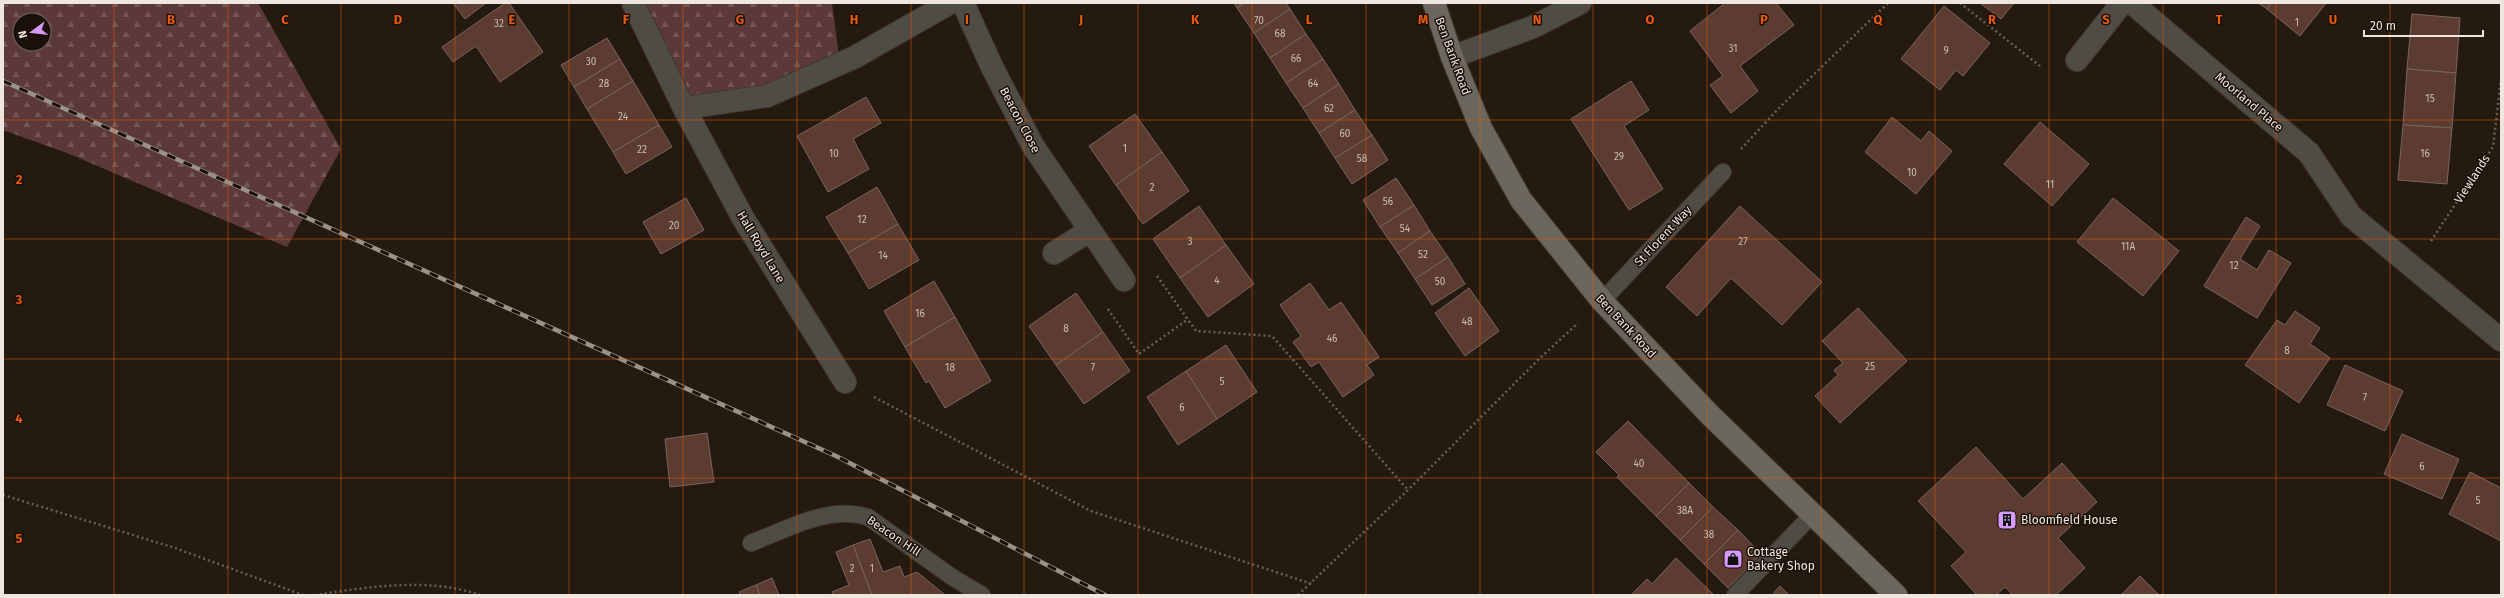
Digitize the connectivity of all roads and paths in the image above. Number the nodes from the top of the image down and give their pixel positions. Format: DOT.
graph roads {
  1 [pos="633,3"];
  2 [pos="950,3"];
  3 [pos="962,3"];
  4 [pos="1434,3"];
  5 [pos="1580,3"];
  6 [pos="1888,3"];
  7 [pos="1960,3"];
  8 [pos="2122,3"];
  9 [pos="2132,3"];
  10 [pos="1452,57"];
  11 [pos="2077,60"];
  12 [pos="2040,66"];
  13 [pos="2501,79"];
  14 [pos="684,108"];
  15 [pos="1724,172"];
  16 [pos="1089,231"];
  17 [pos="1054,253"];
  18 [pos="2413,268"];
  19 [pos="1124,280"];
  20 [pos="1602,301"];
  21 [pos="1187,320"];
  22 [pos="2501,340"];
  23 [pos="845,382"];
  24 [pos="1408,490"];
  25 [pos="3,495"];
  26 [pos="1812,515"];
  27 [pos="751,543"];
  28 [pos="1312,584"];
  29 [pos="303,595"];
  30 [pos="315,595"];
  31 [pos="480,595"];
  32 [pos="982,595"];
  33 [pos="1298,595"];
  34 [pos="1735,595"];
  35 [pos="1896,595"];
  1 -- 14 [label="street, Hall Royd Lane"];
  2 -- 14 [label="street"];
  3 -- 16 [label="street, Beacon Close"];
  4 -- 10 [label="main road, Ben Bank Road"];
  5 -- 10 [label="street"];
  6 -- 15 [label="path"];
  7 -- 12 [label="path"];
  8 -- 11 [label="street"];
  9 -- 18 [label="street, Moorland Place"];
  10 -- 20 [label="main road, Ben Bank Road"];
  13 -- 18 [label="path, Viewlands"];
  14 -- 23 [label="street, Hall Royd Lane"];
  15 -- 20 [label="lane, St Florent Way"];
  16 -- 17 [label="street"];
  16 -- 19 [label="street, Beacon Close"];
  18 -- 22 [label="street"];
  19 -- 21 [label="path"];
  19 -- 21 [label="path"];
  20 -- 24 [label="path"];
  20 -- 26 [label="main road, Ben Bank Road"];
  21 -- 24 [label="path"];
  23 -- 28 [label="path"];
  24 -- 28 [label="path"];
  25 -- 29 [label="path"];
  26 -- 34 [label="lane"];
  26 -- 35 [label="main road, Ben Bank Road"];
  27 -- 32 [label="lane, Beacon Hill"];
  28 -- 33 [label="path"];
  30 -- 31 [label="path"];
}
